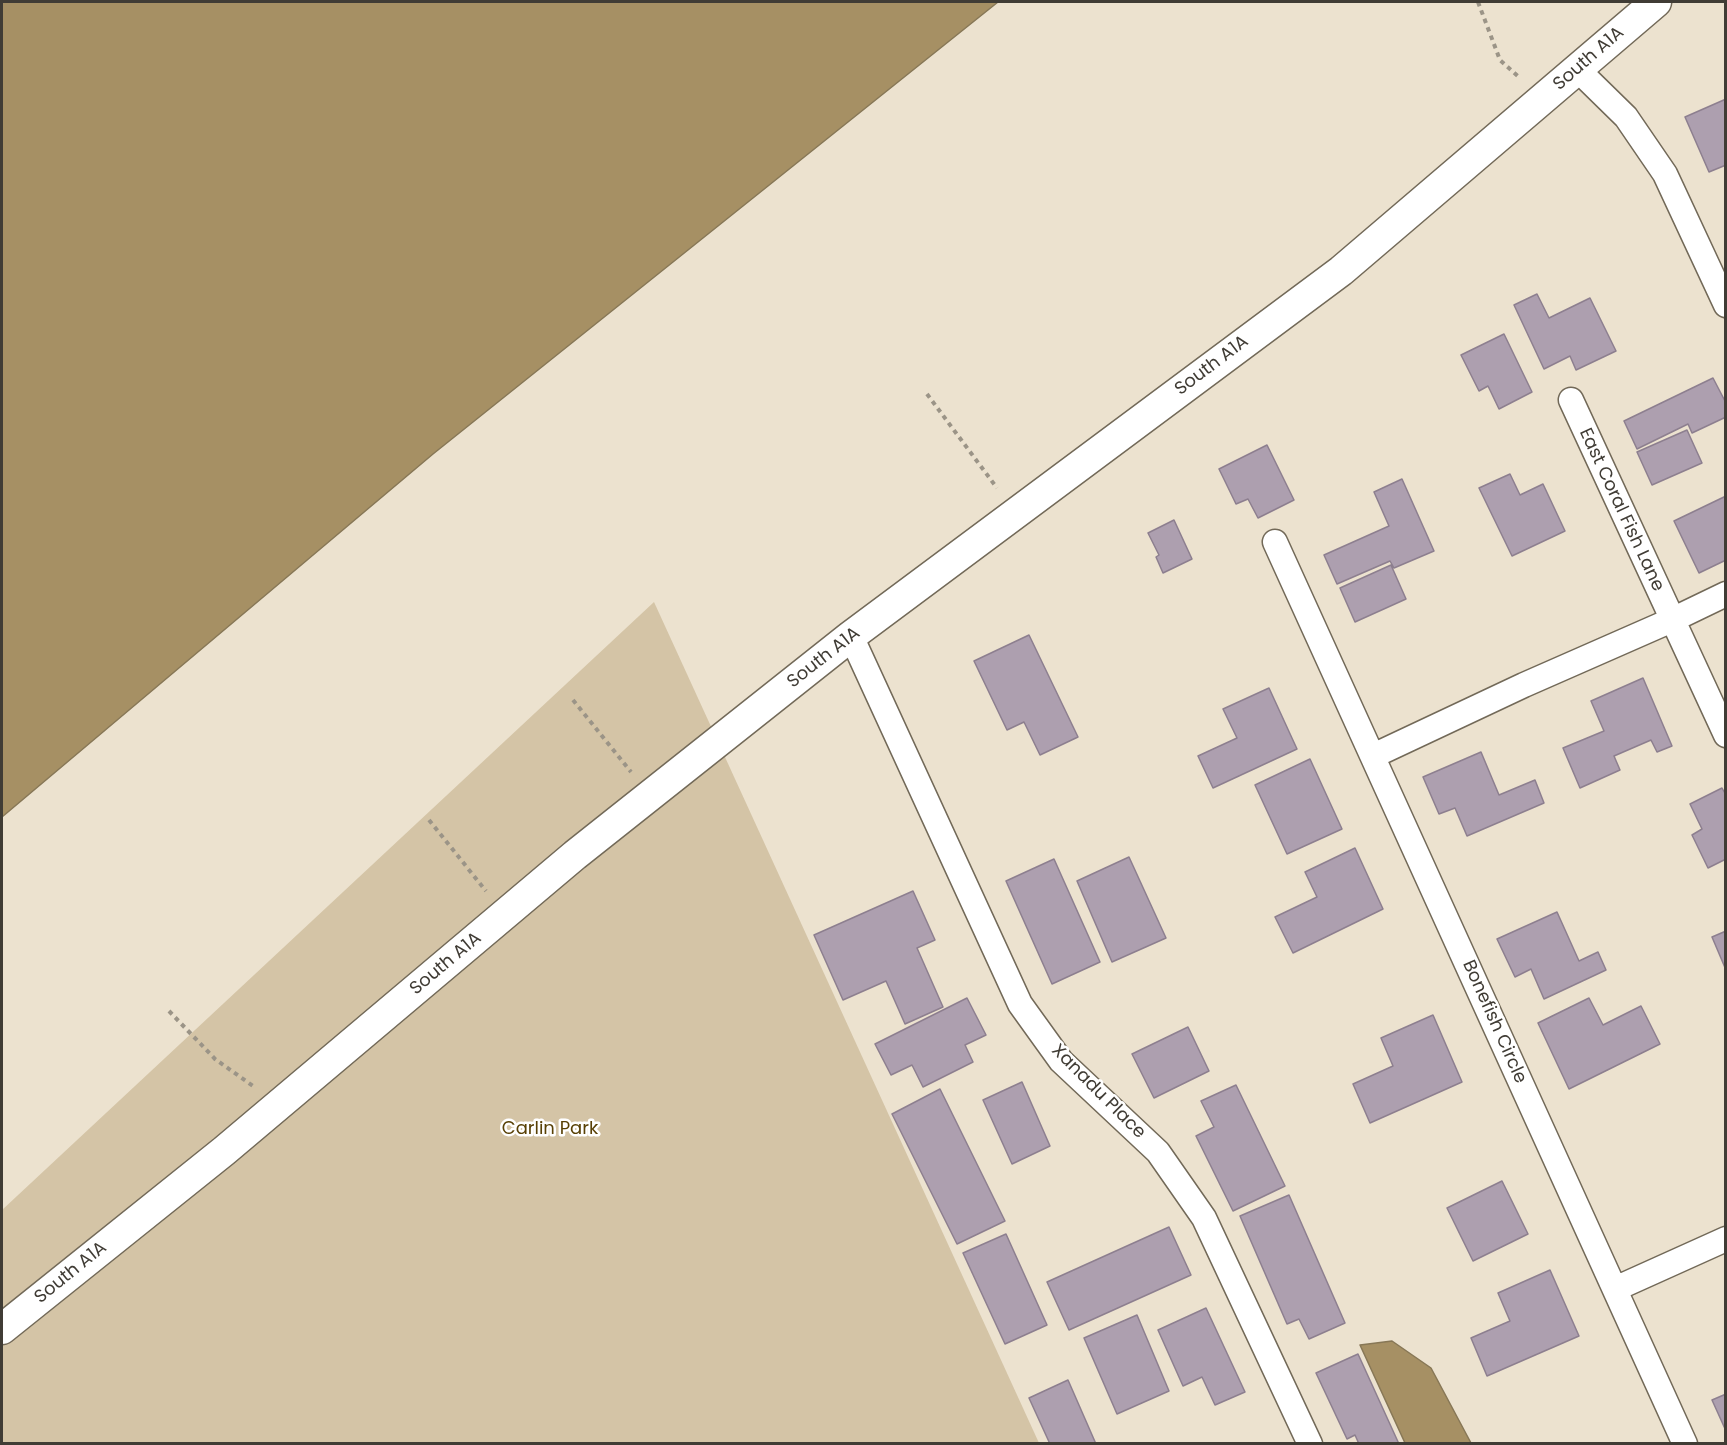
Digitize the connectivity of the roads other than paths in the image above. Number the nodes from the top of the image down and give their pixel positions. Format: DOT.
graph roads {
  1 [pos="1656,2"];
  2 [pos="1577,69"];
  3 [pos="1725,305"];
  4 [pos="1571,400"];
  5 [pos="1275,542"];
  6 [pos="1725,594"];
  7 [pos="1671,620"];
  8 [pos="851,636"];
  9 [pos="1725,735"];
  10 [pos="1372,756"];
  11 [pos="1725,1239"];
  12 [pos="1616,1289"];
  13 [pos="2,1329"];
  14 [pos="1310,1443"];
  15 [pos="1686,1443"];
  1 -- 2 [label="street, South A1A"];
  2 -- 3 [label="street"];
  2 -- 8 [label="street, South A1A"];
  4 -- 7 [label="street, East Coral Fish Lane"];
  5 -- 10 [label="street, Bonefish Circle"];
  6 -- 7 [label="street"];
  7 -- 9 [label="street, East Coral Fish Lane"];
  7 -- 10 [label="street"];
  8 -- 13 [label="street, South A1A"];
  8 -- 14 [label="street, Xanadu Place"];
  10 -- 12 [label="street, Bonefish Circle"];
  11 -- 12 [label="street"];
  12 -- 15 [label="street, Bonefish Circle"];
}
